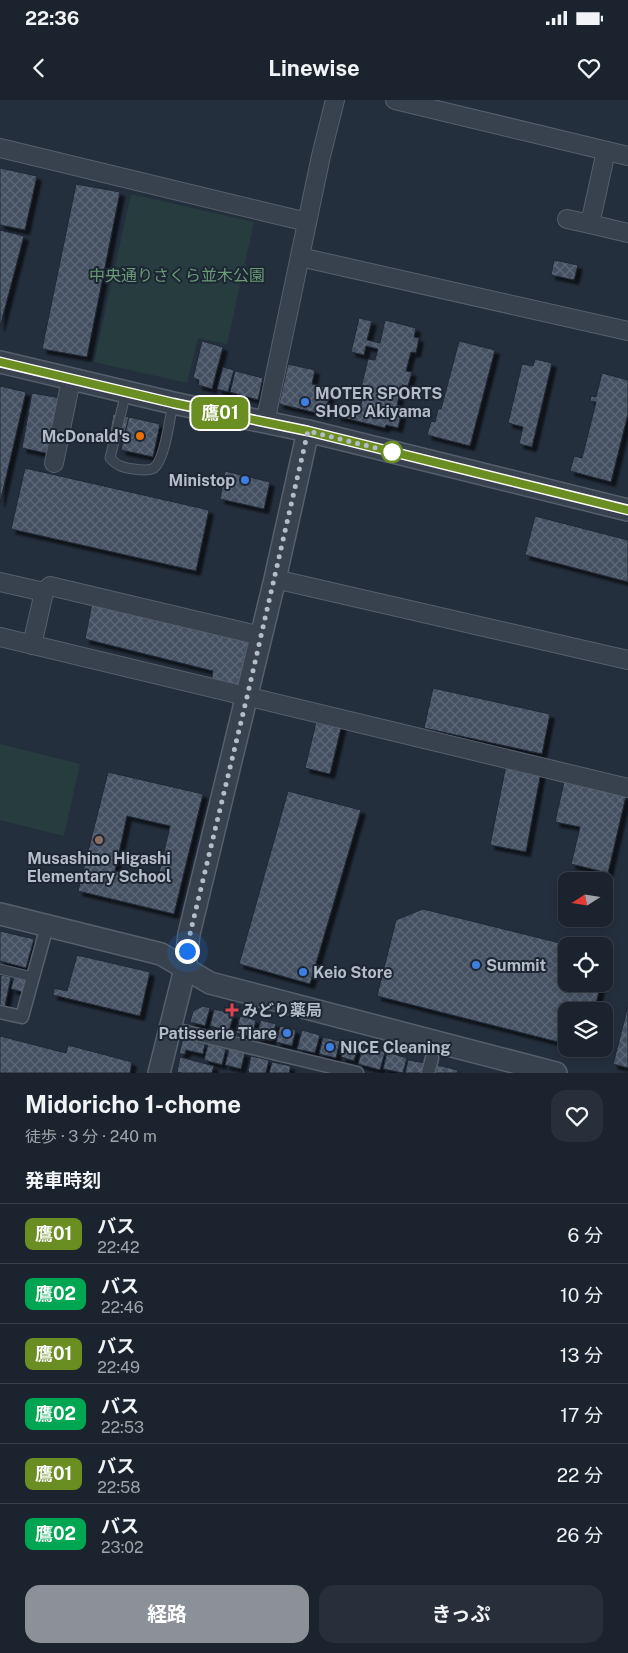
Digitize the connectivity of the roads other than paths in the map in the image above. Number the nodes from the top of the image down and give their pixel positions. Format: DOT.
graph roads {
  1 [pos="335,100"];
  2 [pos="395,100"];
  3 [pos="0,148"];
  4 [pos="606,151"];
  5 [pos="628,156"];
  6 [pos="567,219"];
  7 [pos="307,222"];
  8 [pos="590,224"];
  9 [pos="628,233"];
  10 [pos="300,257"];
  11 [pos="628,331"];
  12 [pos="0,362"];
  13 [pos="71,380"];
  14 [pos="126,392"];
  15 [pos="173,403"];
  16 [pos="265,423"];
  17 [pos="308,431"];
  18 [pos="54,463"];
  19 [pos="628,510"];
  20 [pos="275,579"];
  21 [pos="0,582"];
  22 [pos="44,592"];
  23 [pos="261,636"];
  24 [pos="0,637"];
  25 [pos="32,645"];
  26 [pos="628,660"];
  27 [pos="247,697"];
  28 [pos="628,788"];
  29 [pos="0,914"];
  30 [pos="44,938"];
  31 [pos="0,969"];
  32 [pos="184,969"];
  33 [pos="33,977"];
  34 [pos="0,1012"];
  35 [pos="170,1028"];
  36 [pos="432,1058"];
  37 [pos="159,1073"];
  38 [pos="357,1073"];
  39 [pos="428,1073"];
  40 [pos="556,1073"];
  1 -- 7 [label="street"];
  2 -- 4 [label="street"];
  3 -- 7 [label="street"];
  4 -- 5 [label="street"];
  4 -- 8 [label="street"];
  6 -- 8 [label="street"];
  7 -- 10 [label="street"];
  8 -- 9 [label="street"];
  10 -- 11 [label="street"];
  10 -- 16 [label="street"];
  12 -- 13 [label="street"];
  13 -- 14 [label="street"];
  13 -- 18 [label="street"];
  14 -- 15 [label="street"];
  14 -- 15 [label="lane"];
  15 -- 16 [label="street"];
  16 -- 17 [label="street"];
  17 -- 19 [label="street"];
  17 -- 20 [label="street"];
  20 -- 23 [label="street"];
  20 -- 26 [label="street"];
  21 -- 22 [label="street"];
  22 -- 23 [label="street"];
  22 -- 25 [label="street"];
  23 -- 27 [label="street"];
  24 -- 25 [label="street"];
  25 -- 27 [label="street"];
  27 -- 28 [label="street"];
  27 -- 32 [label="street"];
  29 -- 32 [label="street"];
  30 -- 33 [label="street"];
  31 -- 33 [label="lane"];
  32 -- 35 [label="street"];
  32 -- 40 [label="street"];
  33 -- 34 [label="street"];
  35 -- 37 [label="street"];
  35 -- 38 [label="street"];
  36 -- 39 [label="street"];
}
